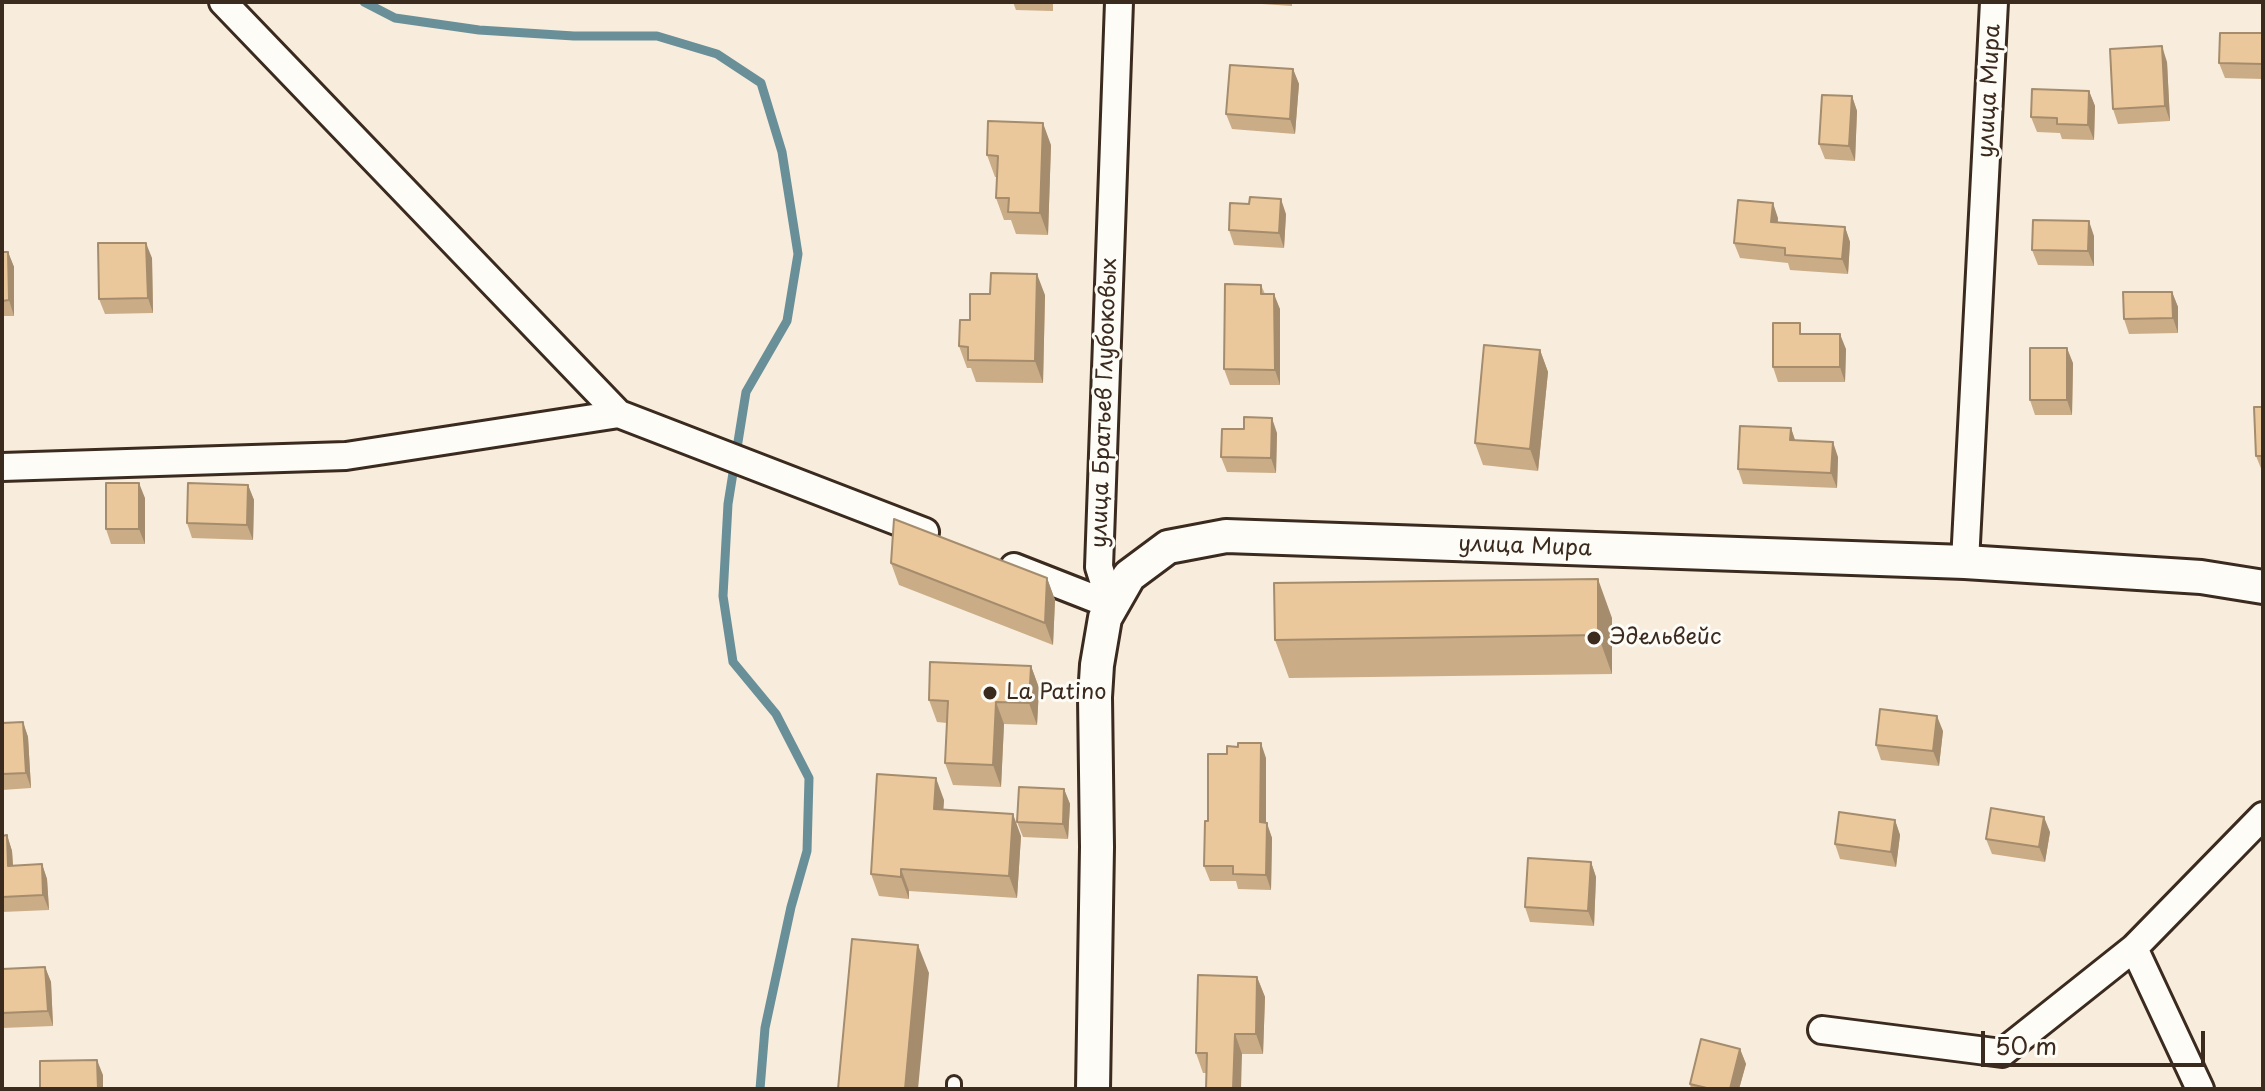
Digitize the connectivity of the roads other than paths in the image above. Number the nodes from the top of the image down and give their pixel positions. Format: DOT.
graph roads {
  1 [pos="223,2"];
  2 [pos="1119,2"];
  3 [pos="1994,2"];
  4 [pos="619,414"];
  5 [pos="2,467"];
  6 [pos="952,543"];
  7 [pos="995,560"];
  8 [pos="1965,562"];
  9 [pos="2263,587"];
  10 [pos="1111,605"];
  11 [pos="2263,816"];
  12 [pos="2134,948"];
  13 [pos="1822,1030"];
  14 [pos="1093,1089"];
  15 [pos="2200,1089"];
  1 -- 4 [label="street"];
  2 -- 10 [label="street, улица Братьев Глубоковых"];
  3 -- 8 [label="street, улица Мира"];
  4 -- 5 [label="street"];
  4 -- 6 [label="street"];
  7 -- 10 [label="street"];
  8 -- 9 [label="street, улица Мира"];
  8 -- 10 [label="street, улица Мира"];
  10 -- 14 [label="street"];
  11 -- 12 [label="street"];
  12 -- 13 [label="street"];
  12 -- 15 [label="street"];
}
